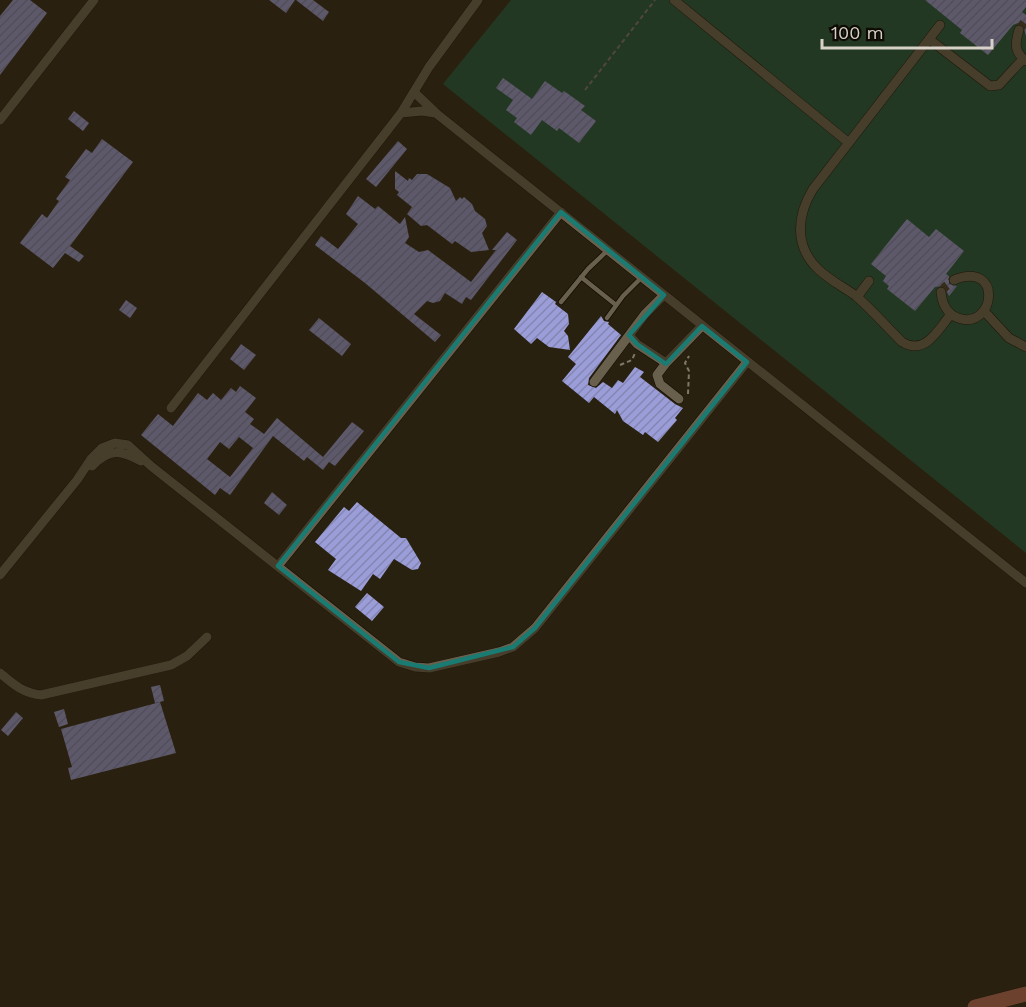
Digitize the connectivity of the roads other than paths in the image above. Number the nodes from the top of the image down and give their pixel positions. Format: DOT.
graph roads {
  1 [pos="94,0"];
  2 [pos="466,0"];
  3 [pos="478,0"];
  4 [pos="674,0"];
  5 [pos="471,9"];
  6 [pos="940,25"];
  7 [pos="1019,30"];
  8 [pos="929,39"];
  9 [pos="1024,60"];
  10 [pos="414,92"];
  11 [pos="401,113"];
  12 [pos="437,114"];
  13 [pos="0,120"];
  14 [pos="849,142"];
  15 [pos="561,212"];
  16 [pos="608,249"];
  17 [pos="581,277"];
  18 [pos="642,277"];
  19 [pos="954,280"];
  20 [pos="869,281"];
  21 [pos="941,292"];
  22 [pos="664,295"];
  23 [pos="857,297"];
  24 [pos="561,302"];
  25 [pos="616,305"];
  26 [pos="984,311"];
  27 [pos="951,314"];
  28 [pos="606,318"];
  29 [pos="702,326"];
  30 [pos="629,335"];
  31 [pos="1026,347"];
  32 [pos="747,362"];
  33 [pos="666,363"];
  34 [pos="597,378"];
  35 [pos="679,399"];
  36 [pos="171,408"];
  37 [pos="278,566"];
  38 [pos="0,575"];
  39 [pos="1026,583"];
  40 [pos="207,637"];
  41 [pos="0,673"];
  42 [pos="1026,994"];
  43 [pos="975,1007"];
  1 -- 13 [label="street"];
  2 -- 5 [label="lane"];
  3 -- 5 [label="street"];
  4 -- 14 [label="street"];
  5 -- 10 [label="street"];
  6 -- 8 [label="street"];
  7 -- 9 [label="street"];
  8 -- 9 [label="street"];
  8 -- 14 [label="street"];
  10 -- 11 [label="street"];
  10 -- 12 [label="street"];
  11 -- 12 [label="street"];
  11 -- 36 [label="street"];
  12 -- 15 [label="street"];
  14 -- 23 [label="street"];
  15 -- 16 [label="street"];
  15 -- 37 [label="street"];
  16 -- 17 [label="lane"];
  16 -- 18 [label="street"];
  17 -- 24 [label="lane"];
  17 -- 25 [label="lane"];
  18 -- 22 [label="street"];
  18 -- 25 [label="lane"];
  19 -- 26 [label="street"];
  20 -- 23 [label="street"];
  21 -- 27 [label="street"];
  22 -- 29 [label="street"];
  22 -- 30 [label="street"];
  23 -- 27 [label="street"];
  25 -- 28 [label="lane"];
  26 -- 27 [label="street"];
  26 -- 31 [label="street"];
  29 -- 32 [label="street"];
  29 -- 33 [label="street"];
  30 -- 33 [label="street"];
  30 -- 34 [label="street"];
  32 -- 37 [label="street"];
  32 -- 39 [label="street"];
  33 -- 35 [label="street"];
  37 -- 38 [label="street"];
  40 -- 41 [label="street"];
  42 -- 43 [label="main road"];
}
